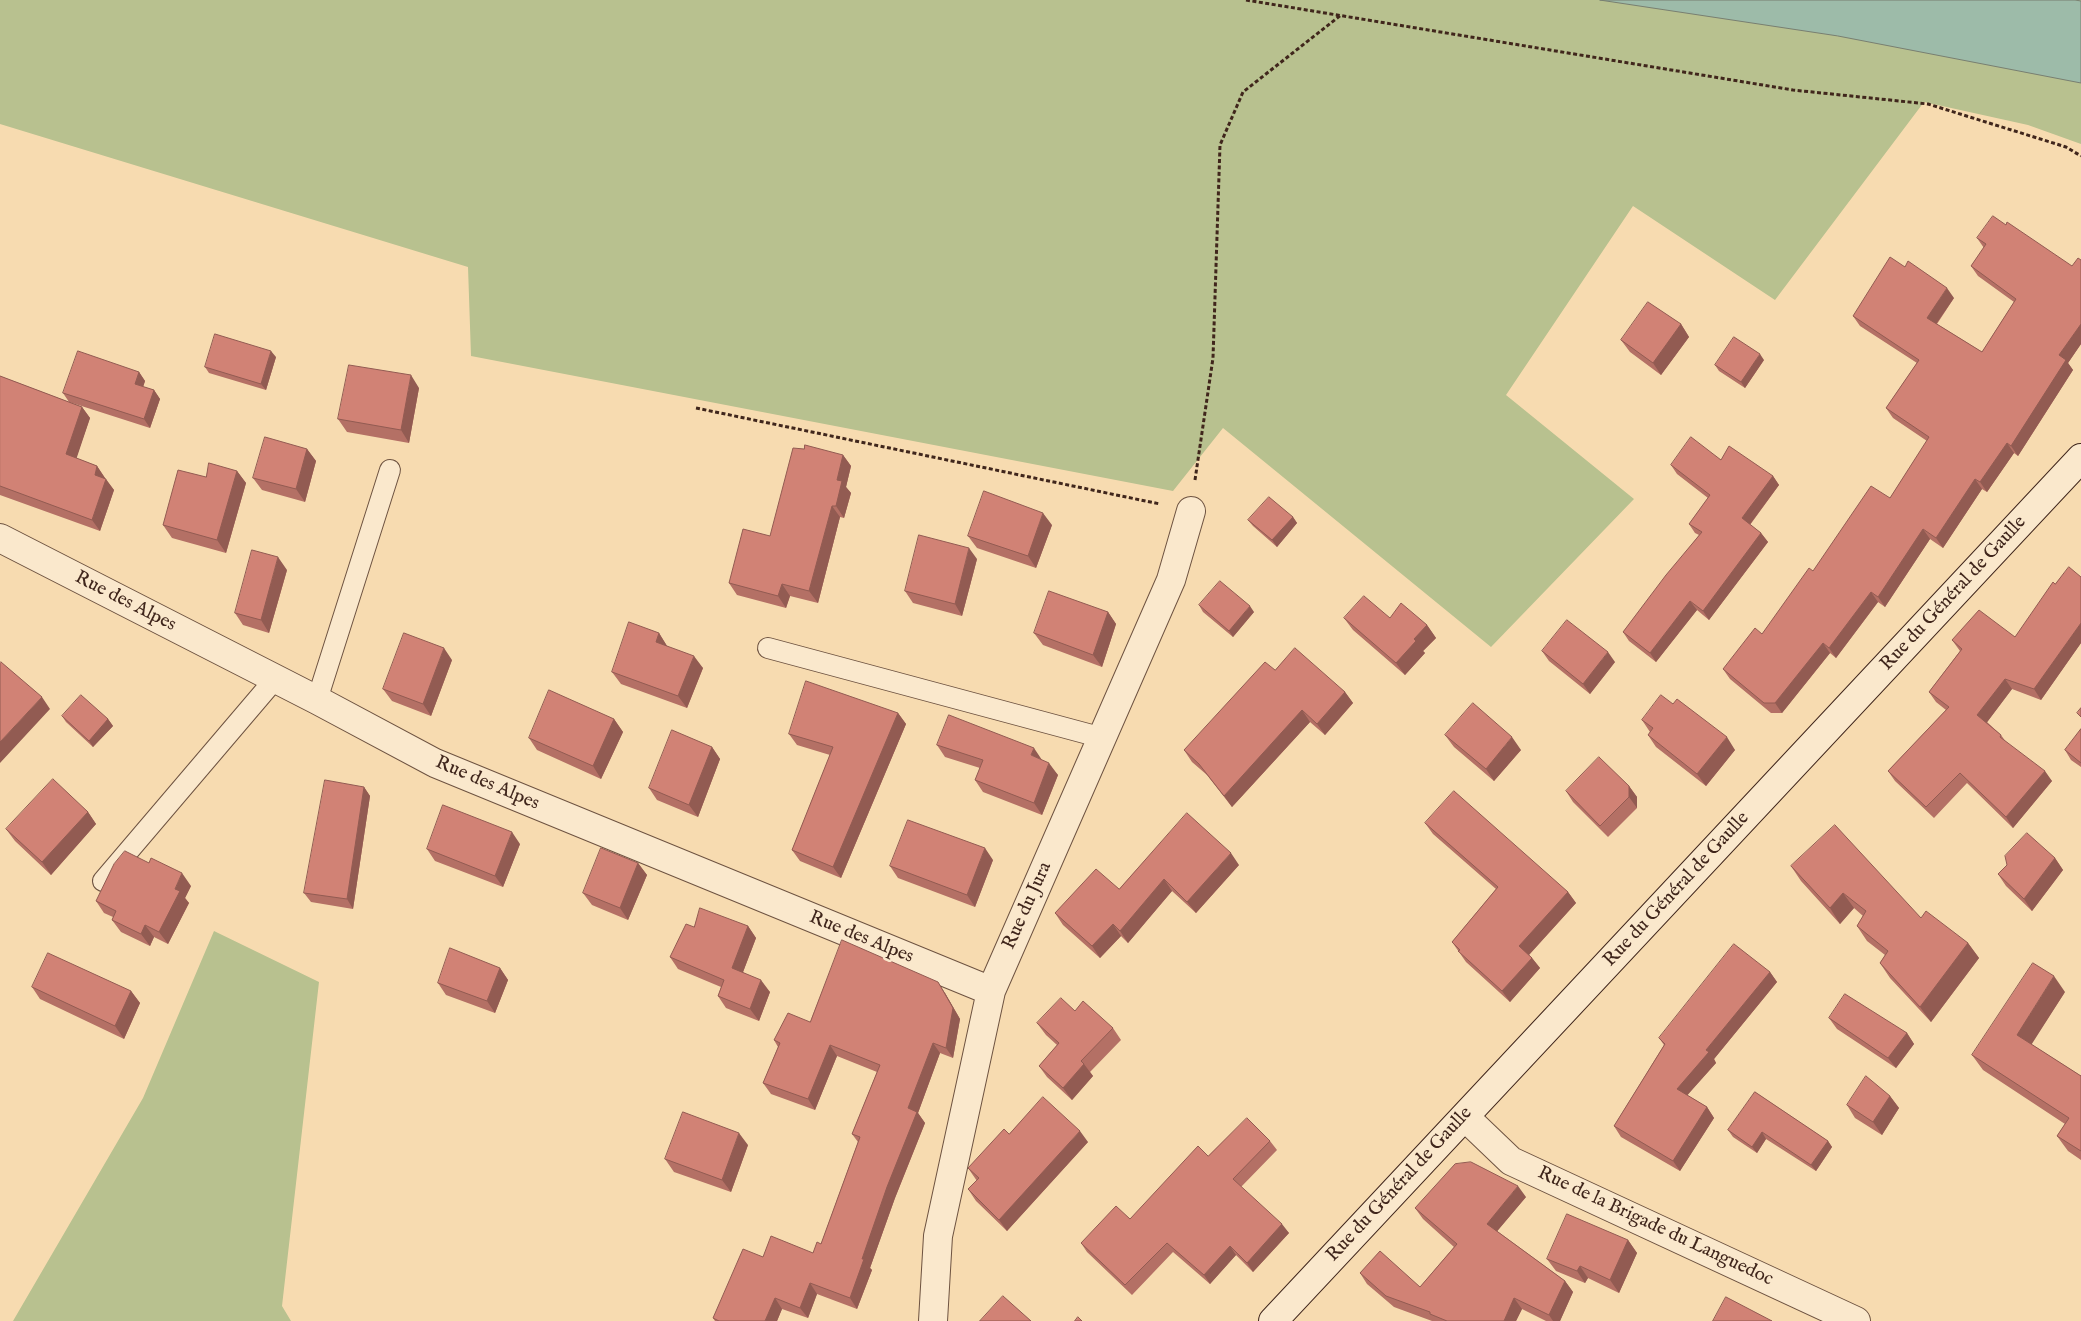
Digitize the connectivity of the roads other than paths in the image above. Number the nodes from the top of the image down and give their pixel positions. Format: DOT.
graph roads {
  1 [pos="2081,458"];
  2 [pos="390,470"];
  3 [pos="1190,511"];
  4 [pos="0,538"];
  5 [pos="768,648"];
  6 [pos="275,679"];
  7 [pos="317,700"];
  8 [pos="1103,738"];
  9 [pos="103,881"];
  10 [pos="991,991"];
  11 [pos="1465,1117"];
  12 [pos="933,1321"];
  13 [pos="1272,1321"];
  14 [pos="1856,1321"];
  1 -- 11 [label="street, Rue du Général de Gaulle"];
  2 -- 7 [label="lane"];
  3 -- 8 [label="street, Rue du Jura"];
  4 -- 6 [label="street, Rue des Alpes"];
  5 -- 8 [label="lane"];
  6 -- 7 [label="street, Rue des Alpes"];
  6 -- 9 [label="lane"];
  7 -- 10 [label="street, Rue des Alpes"];
  8 -- 10 [label="street, Rue du Jura"];
  10 -- 12 [label="street, Rue du Jura"];
  11 -- 13 [label="street, Rue du Général de Gaulle"];
  11 -- 14 [label="street, Rue de la Brigade du Languedoc"];
}
